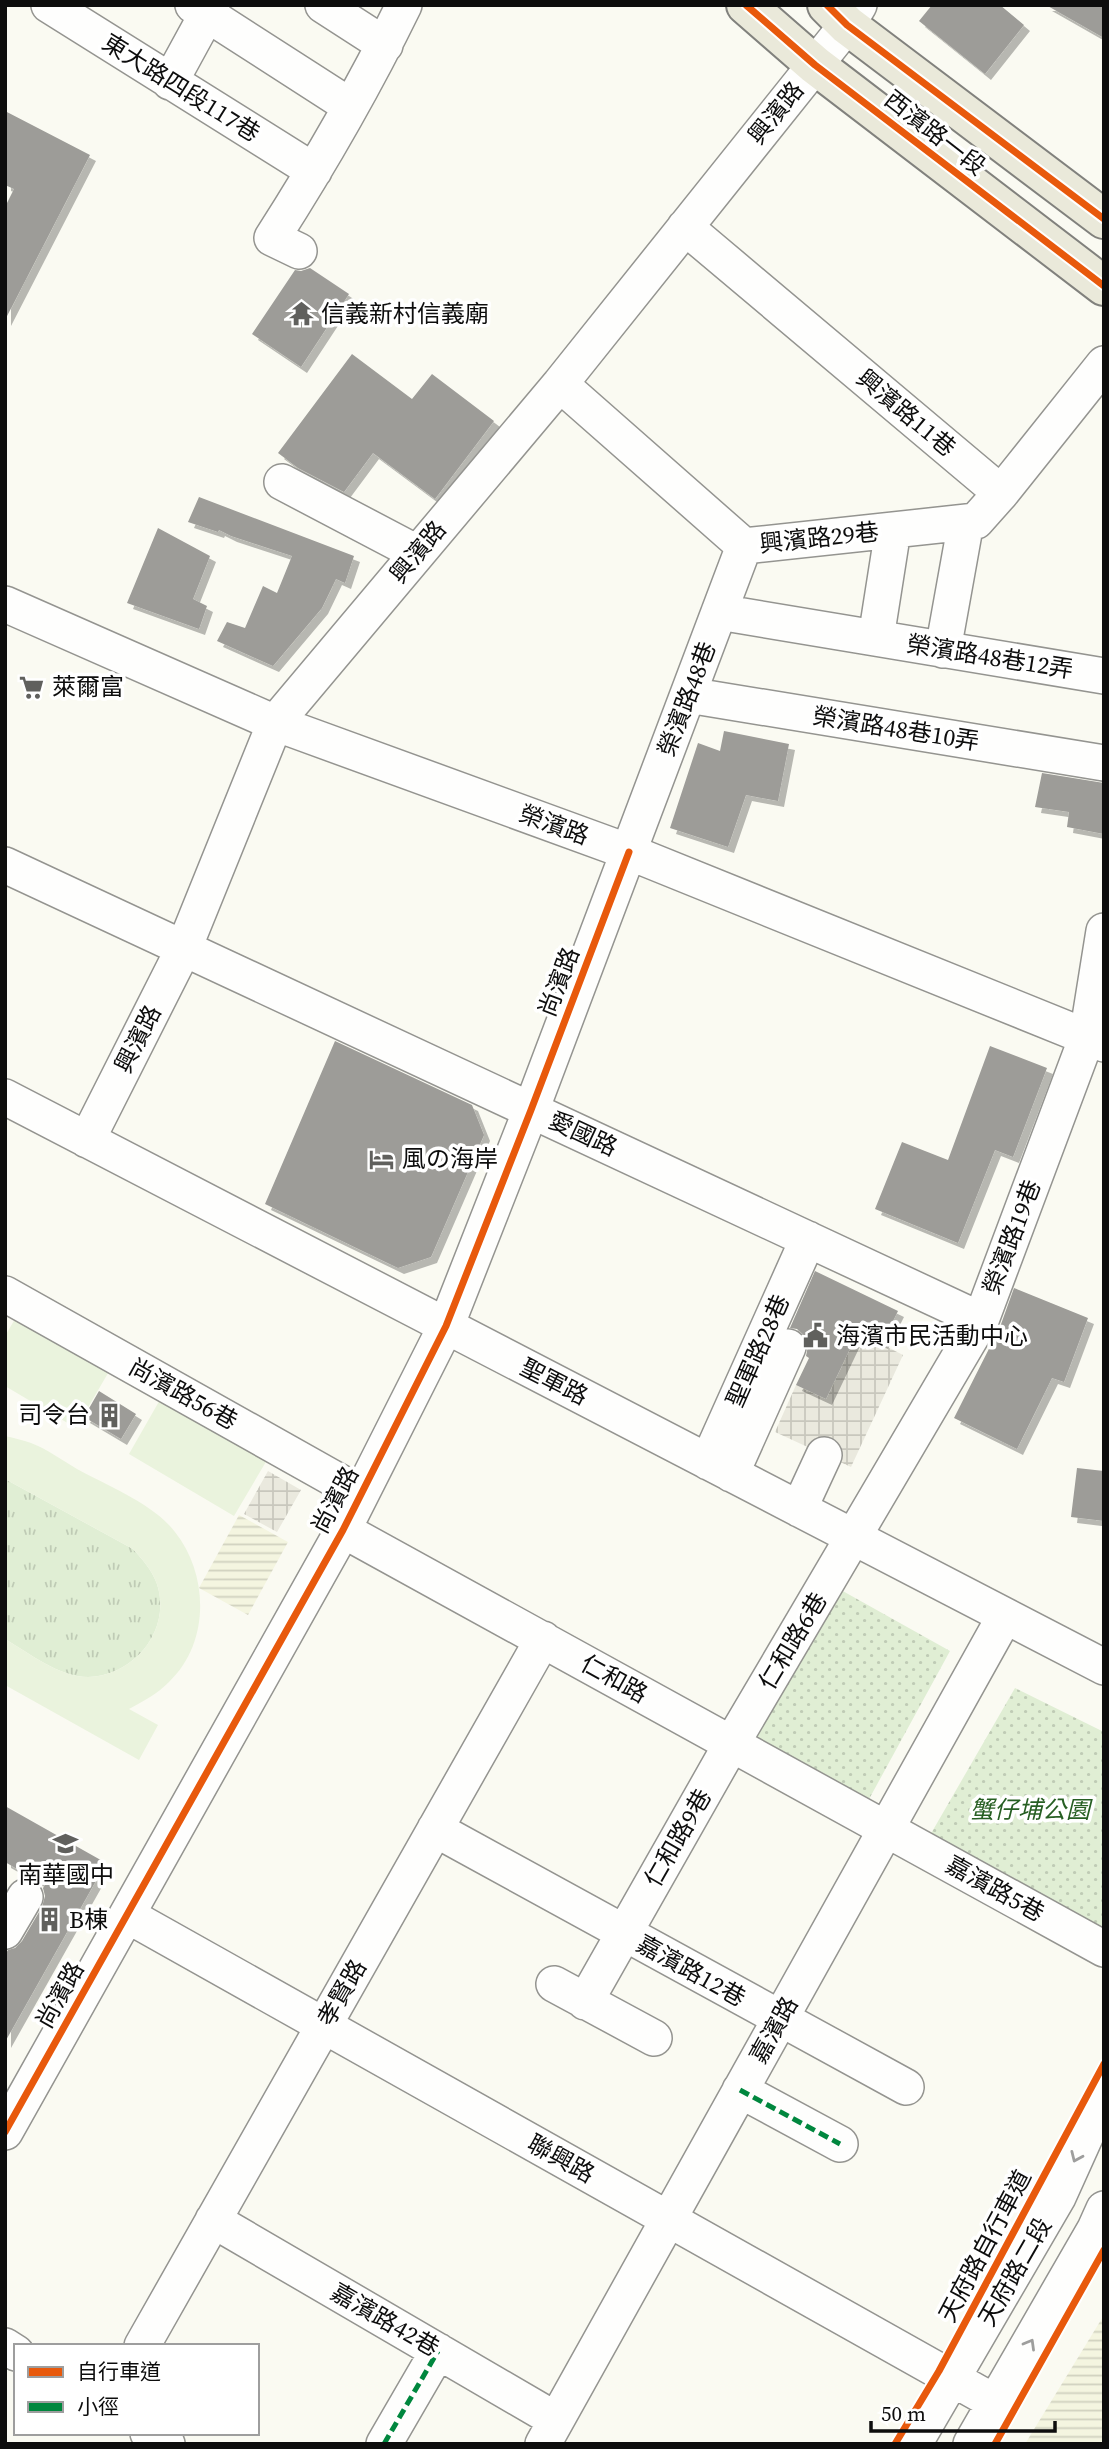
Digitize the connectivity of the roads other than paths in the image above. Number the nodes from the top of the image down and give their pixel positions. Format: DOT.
graph roads {
  1 [pos="49,5"];
  2 [pos="323,5"];
  3 [pos="404,5"];
  4 [pos="746,5"];
  5 [pos="204,8"];
  6 [pos="844,12"];
  7 [pos="385,45"];
  8 [pos="815,65"];
  9 [pos="170,82"];
  10 [pos="350,106"];
  11 [pos="314,172"];
  12 [pos="1104,219"];
  13 [pos="685,227"];
  14 [pos="299,251"];
  15 [pos="1104,286"];
  16 [pos="1104,363"];
  17 [pos="560,384"];
  18 [pos="282,482"];
  19 [pos="1001,493"];
  20 [pos="966,522"];
  21 [pos="893,530"];
  22 [pos="744,547"];
  23 [pos="417,553"];
  24 [pos="5,604"];
  25 [pos="719,612"];
  26 [pos="876,638"];
  27 [pos="943,649"];
  28 [pos="1104,676"];
  29 [pos="688,695"];
  30 [pos="275,723"];
  31 [pos="1104,763"];
  32 [pos="629,852"];
  33 [pos="5,865"];
  34 [pos="1104,930"];
  35 [pos="184,948"];
  36 [pos="1095,1040"];
  37 [pos="5,1097"];
  38 [pos="531,1110"];
  39 [pos="87,1140"];
  40 [pos="808,1239"];
  41 [pos="5,1294"];
  42 [pos="981,1320"];
  43 [pos="446,1326"];
  44 [pos="788,1347"];
  45 [pos="824,1455"];
  46 [pos="719,1468"];
  47 [pos="361,1494"];
  48 [pos="799,1510"];
  49 [pos="342,1530"];
  50 [pos="855,1538"];
  51 [pos="1005,1616"];
  52 [pos="543,1639"];
  53 [pos="1104,1667"];
  54 [pos="732,1743"];
  55 [pos="886,1828"];
  56 [pos="435,1829"];
  57 [pos="25,1897"];
  58 [pos="127,1915"];
  59 [pos="5,1931"];
  60 [pos="624,1934"];
  61 [pos="1104,1950"];
  62 [pos="554,1984"];
  63 [pos="586,2002"];
  64 [pos="780,2020"];
  65 [pos="324,2026"];
  66 [pos="654,2038"];
  67 [pos="906,2087"];
  68 [pos="740,2090"];
  69 [pos="1104,2095"];
  70 [pos="5,2132"];
  71 [pos="840,2144"];
  72 [pos="1104,2209"];
  73 [pos="668,2219"];
  74 [pos="213,2220"];
  75 [pos="143,2344"];
  76 [pos="438,2351"];
  77 [pos="953,2379"];
  78 [pos="996,2403"];
  79 [pos="549,2432"];
  80 [pos="151,2435"];
  81 [pos="167,2444"];
  82 [pos="384,2444"];
  83 [pos="914,2444"];
  84 [pos="971,2444"];
  1 -- 9 [label="street, 東大路四段117巷"];
  2 -- 7 [label="street"];
  3 -- 7 [label="street"];
  4 -- 8 [label="main road, 西濱路一段"];
  5 -- 9 [label="street"];
  5 -- 10 [label="street"];
  6 -- 8 [label="street, 興濱路"];
  6 -- 12 [label="main road, 西濱路一段"];
  7 -- 10 [label="street"];
  8 -- 13 [label="street, 興濱路"];
  8 -- 15 [label="main road, 西濱路一段"];
  9 -- 11 [label="street, 東大路四段117巷"];
  10 -- 11 [label="street"];
  11 -- 14 [label="street"];
  13 -- 17 [label="street, 興濱路"];
  13 -- 19 [label="street, 興濱路11巷"];
  16 -- 19 [label="street"];
  17 -- 22 [label="street, 興濱路29巷"];
  17 -- 23 [label="street, 興濱路"];
  18 -- 23 [label="street"];
  19 -- 20 [label="street"];
  20 -- 21 [label="street, 興濱路29巷"];
  20 -- 27 [label="street"];
  21 -- 22 [label="street, 興濱路29巷"];
  21 -- 26 [label="street, 榮濱路48巷12弄"];
  22 -- 25 [label="street, 榮濱路48巷"];
  23 -- 30 [label="street, 興濱路"];
  24 -- 30 [label="street, 榮濱路"];
  25 -- 26 [label="street, 榮濱路48巷12弄"];
  25 -- 29 [label="street, 榮濱路48巷"];
  26 -- 27 [label="street, 榮濱路48巷12弄"];
  27 -- 28 [label="street, 榮濱路48巷12弄"];
  29 -- 31 [label="street, 榮濱路48巷10弄"];
  29 -- 32 [label="street, 榮濱路48巷"];
  30 -- 32 [label="street, 榮濱路"];
  30 -- 35 [label="street, 興濱路"];
  32 -- 36 [label="street, 榮濱路"];
  32 -- 38 [label="street, 尚濱路"];
  33 -- 35 [label="street, 愛國路"];
  34 -- 36 [label="street, 榮濱路19巷"];
  35 -- 38 [label="street, 愛國路"];
  35 -- 39 [label="street, 興濱路"];
  36 -- 42 [label="street, 榮濱路19巷"];
  37 -- 39 [label="street, 聖軍路"];
  38 -- 40 [label="street, 愛國路"];
  38 -- 43 [label="street, 尚濱路"];
  39 -- 43 [label="street, 聖軍路"];
  40 -- 42 [label="street, 愛國路"];
  40 -- 46 [label="street, 聖軍路28巷"];
  41 -- 47 [label="street, 尚濱路56巷"];
  42 -- 50 [label="street, 榮濱路19巷"];
  43 -- 46 [label="street, 聖軍路"];
  43 -- 47 [label="street, 尚濱路"];
  44 -- 46 [label="street"];
  45 -- 48 [label="street"];
  46 -- 48 [label="street, 聖軍路"];
  47 -- 49 [label="street, 尚濱路"];
  48 -- 50 [label="street, 聖軍路"];
  49 -- 52 [label="street, 仁和路"];
  49 -- 58 [label="street, 尚濱路"];
  50 -- 51 [label="street, 聖軍路"];
  50 -- 54 [label="street, 仁和路6巷"];
  51 -- 53 [label="street, 聖軍路"];
  51 -- 55 [label="street, 嘉濱路"];
  52 -- 54 [label="street, 仁和路"];
  52 -- 56 [label="street, 孝賢路"];
  54 -- 55 [label="street, 仁和路"];
  54 -- 60 [label="street, 仁和路9巷"];
  55 -- 61 [label="street, 嘉濱路5巷"];
  55 -- 64 [label="street, 嘉濱路"];
  56 -- 60 [label="street, 嘉濱路12巷"];
  56 -- 65 [label="street, 孝賢路"];
  57 -- 59 [label="street"];
  58 -- 65 [label="street, 聯興路"];
  58 -- 70 [label="street, 尚濱路"];
  60 -- 63 [label="street, 嘉濱路12巷"];
  60 -- 64 [label="street, 嘉濱路12巷"];
  62 -- 63 [label="street"];
  63 -- 66 [label="street"];
  64 -- 67 [label="street, 嘉濱路12巷"];
  64 -- 68 [label="street, 嘉濱路"];
  65 -- 73 [label="street, 聯興路"];
  65 -- 74 [label="street, 孝賢路"];
  68 -- 71 [label="street"];
  68 -- 73 [label="street, 嘉濱路"];
  69 -- 77 [label="street, 天府路二段, one-way"];
  78 -- 72 [label="street, 天府路二段, one-way"];
  73 -- 77 [label="street, 聯興路"];
  73 -- 79 [label="street, 嘉濱路"];
  74 -- 75 [label="street, 孝賢路"];
  74 -- 76 [label="street, 嘉濱路42巷"];
  76 -- 79 [label="street, 嘉濱路42巷"];
  76 -- 82 [label="street"];
  77 -- 78 [label="street, 聯興路"];
  77 -- 83 [label="street, 天府路二段"];
  78 -- 84 [label="street, 天府路二段"];
  80 -- 81 [label="street"];
}
